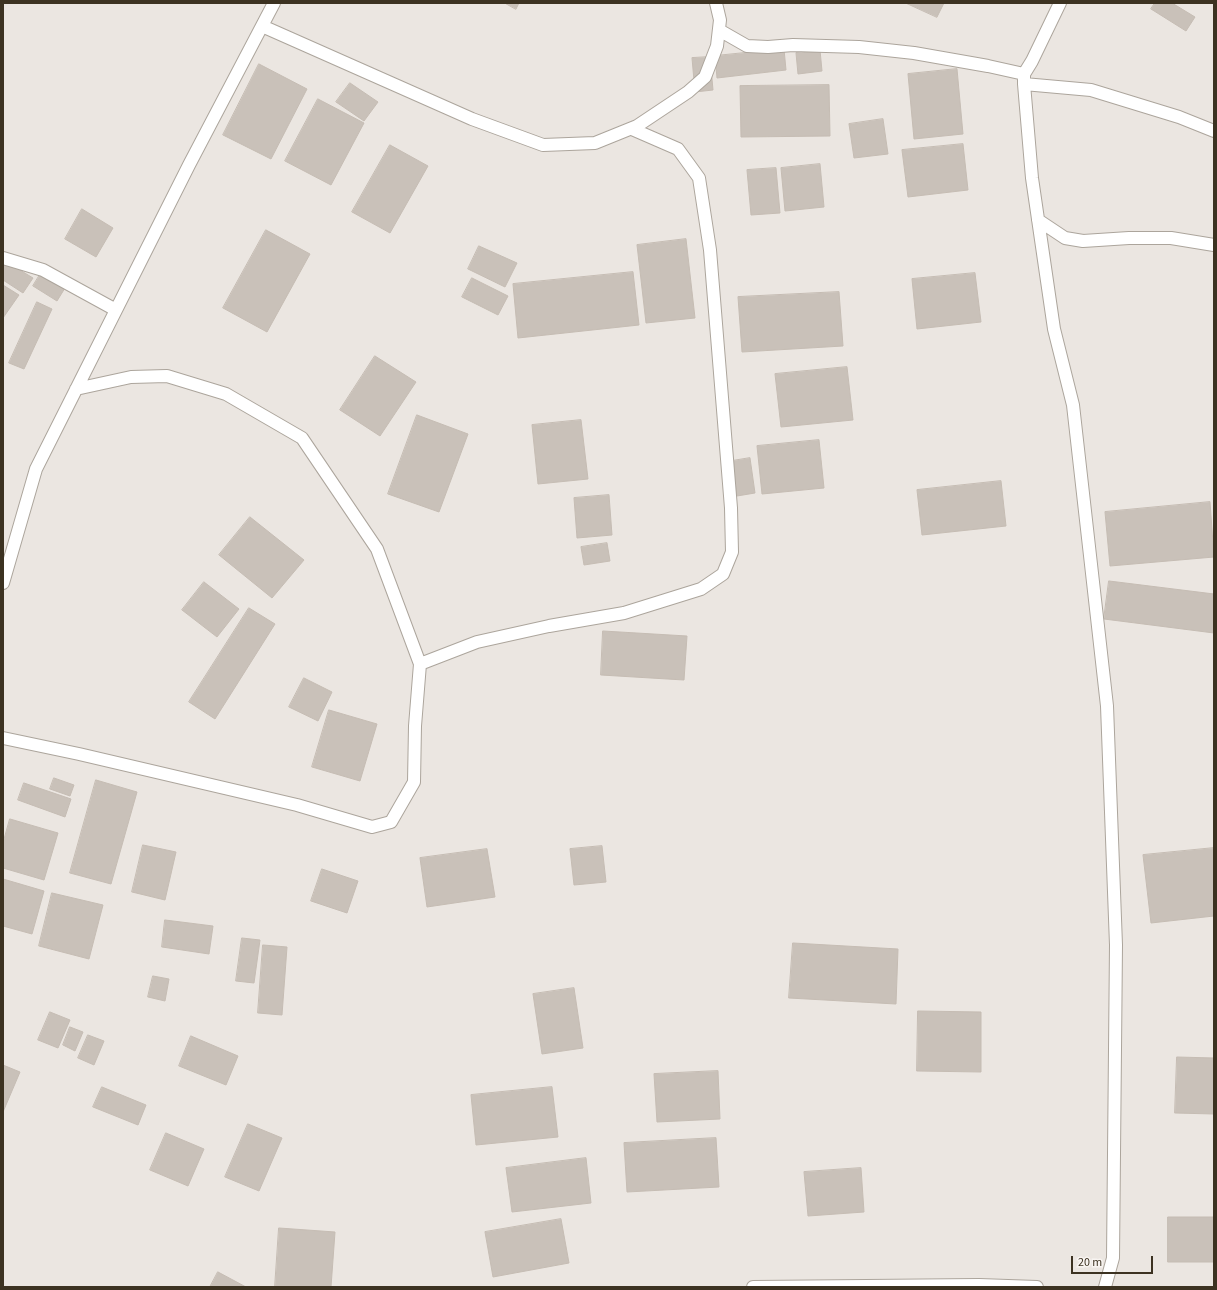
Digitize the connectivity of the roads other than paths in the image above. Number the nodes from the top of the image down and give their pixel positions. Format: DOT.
graph roads {
  1 [pos="274,3"];
  2 [pos="716,3"];
  3 [pos="1060,3"];
  4 [pos="262,26"];
  5 [pos="719,30"];
  6 [pos="1024,79"];
  7 [pos="632,129"];
  8 [pos="1214,131"];
  9 [pos="1038,220"];
  10 [pos="1214,245"];
  11 [pos="3,258"];
  12 [pos="116,310"];
  13 [pos="76,389"];
  14 [pos="3,583"];
  15 [pos="420,664"];
  16 [pos="3,738"];
  17 [pos="754,1287"];
  18 [pos="1037,1287"];
  19 [pos="1105,1287"];
  1 -- 4 [label="street"];
  2 -- 5 [label="street"];
  3 -- 6 [label="street"];
  4 -- 7 [label="street"];
  4 -- 12 [label="street"];
  5 -- 6 [label="street"];
  5 -- 7 [label="street"];
  6 -- 8 [label="street"];
  6 -- 9 [label="street"];
  7 -- 15 [label="street"];
  9 -- 10 [label="street"];
  9 -- 19 [label="street"];
  11 -- 12 [label="street"];
  12 -- 13 [label="street"];
  13 -- 14 [label="street"];
  13 -- 15 [label="street"];
  15 -- 16 [label="street"];
  17 -- 18 [label="street"];
}
